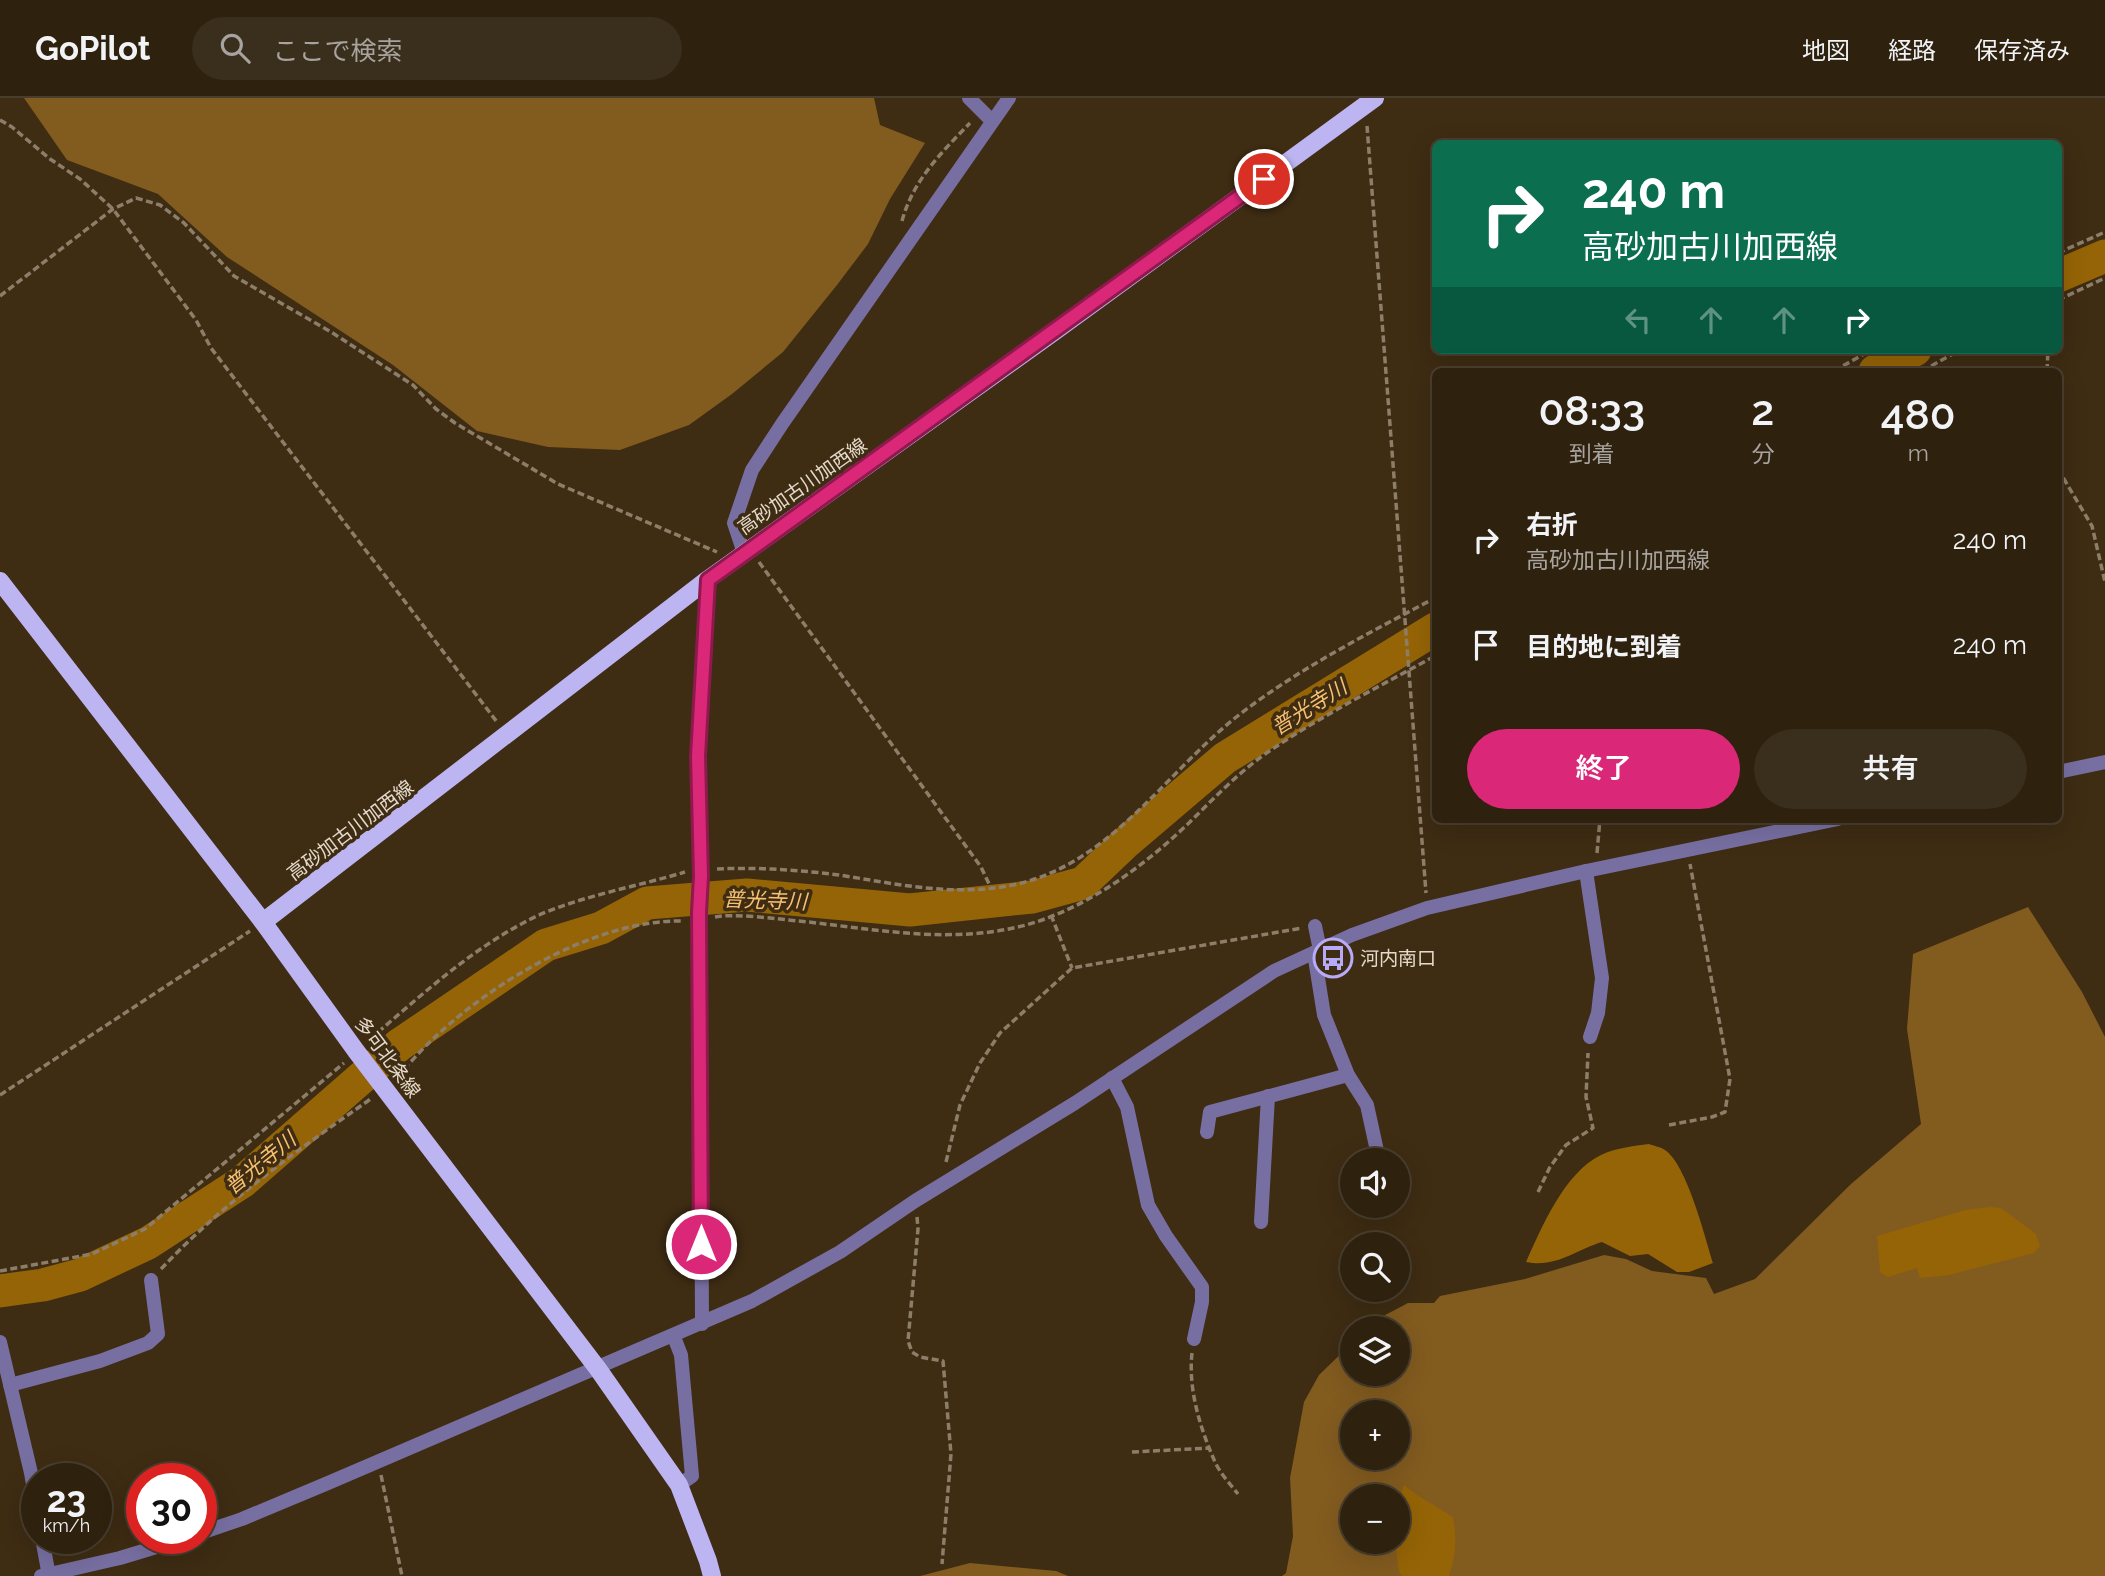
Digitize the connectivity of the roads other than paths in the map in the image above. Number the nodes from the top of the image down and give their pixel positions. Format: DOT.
graph roads {
  1 [pos="970,98"];
  2 [pos="1009,98"];
  3 [pos="1370,102"];
  4 [pos="992,121"];
  5 [pos="747,551"];
  6 [pos="708,580"];
  7 [pos="0,581"];
  8 [pos="2105,762"];
  9 [pos="2062,771"];
  10 [pos="1819,823"];
  11 [pos="1592,870"];
  12 [pos="263,922"];
  13 [pos="1315,926"];
  14 [pos="1317,951"];
  15 [pos="1590,1037"];
  16 [pos="1348,1074"];
  17 [pos="1112,1078"];
  18 [pos="1268,1096"];
  19 [pos="1207,1132"];
  20 [pos="1376,1148"];
  21 [pos="1261,1222"];
  22 [pos="151,1280"];
  23 [pos="702,1324"];
  24 [pos="674,1337"];
  25 [pos="1194,1339"];
  26 [pos="0,1342"];
  27 [pos="598,1369"];
  28 [pos="6,1380"];
  29 [pos="26,1463"];
  30 [pos="679,1485"];
  31 [pos="217,1528"];
  32 [pos="45,1554"];
  33 [pos="133,1554"];
  34 [pos="41,1576"];
  35 [pos="48,1576"];
  36 [pos="712,1576"];
  1 -- 4 [label="street"];
  2 -- 4 [label="street"];
  3 -- 5 [label="main road, 高砂加古川加西線"];
  4 -- 5 [label="street"];
  5 -- 6 [label="main road, 高砂加古川加西線"];
  6 -- 12 [label="main road, 高砂加古川加西線"];
  6 -- 23 [label="street"];
  7 -- 12 [label="main road, 多可北条線"];
  8 -- 9 [label="street"];
  10 -- 11 [label="street"];
  11 -- 14 [label="street"];
  11 -- 15 [label="street"];
  12 -- 27 [label="main road, 多可北条線"];
  13 -- 14 [label="street"];
  14 -- 16 [label="street"];
  14 -- 17 [label="street"];
  16 -- 18 [label="street"];
  16 -- 20 [label="street"];
  17 -- 23 [label="street"];
  17 -- 25 [label="street"];
  18 -- 19 [label="street"];
  18 -- 21 [label="street"];
  22 -- 28 [label="street"];
  23 -- 24 [label="street"];
  24 -- 27 [label="street"];
  24 -- 30 [label="street"];
  26 -- 28 [label="street"];
  27 -- 30 [label="main road, 多可北条線"];
  27 -- 31 [label="street"];
  28 -- 29 [label="street"];
  30 -- 36 [label="main road, 多可北条線"];
  32 -- 35 [label="street"];
  33 -- 35 [label="street"];
  34 -- 35 [label="street"];
}
